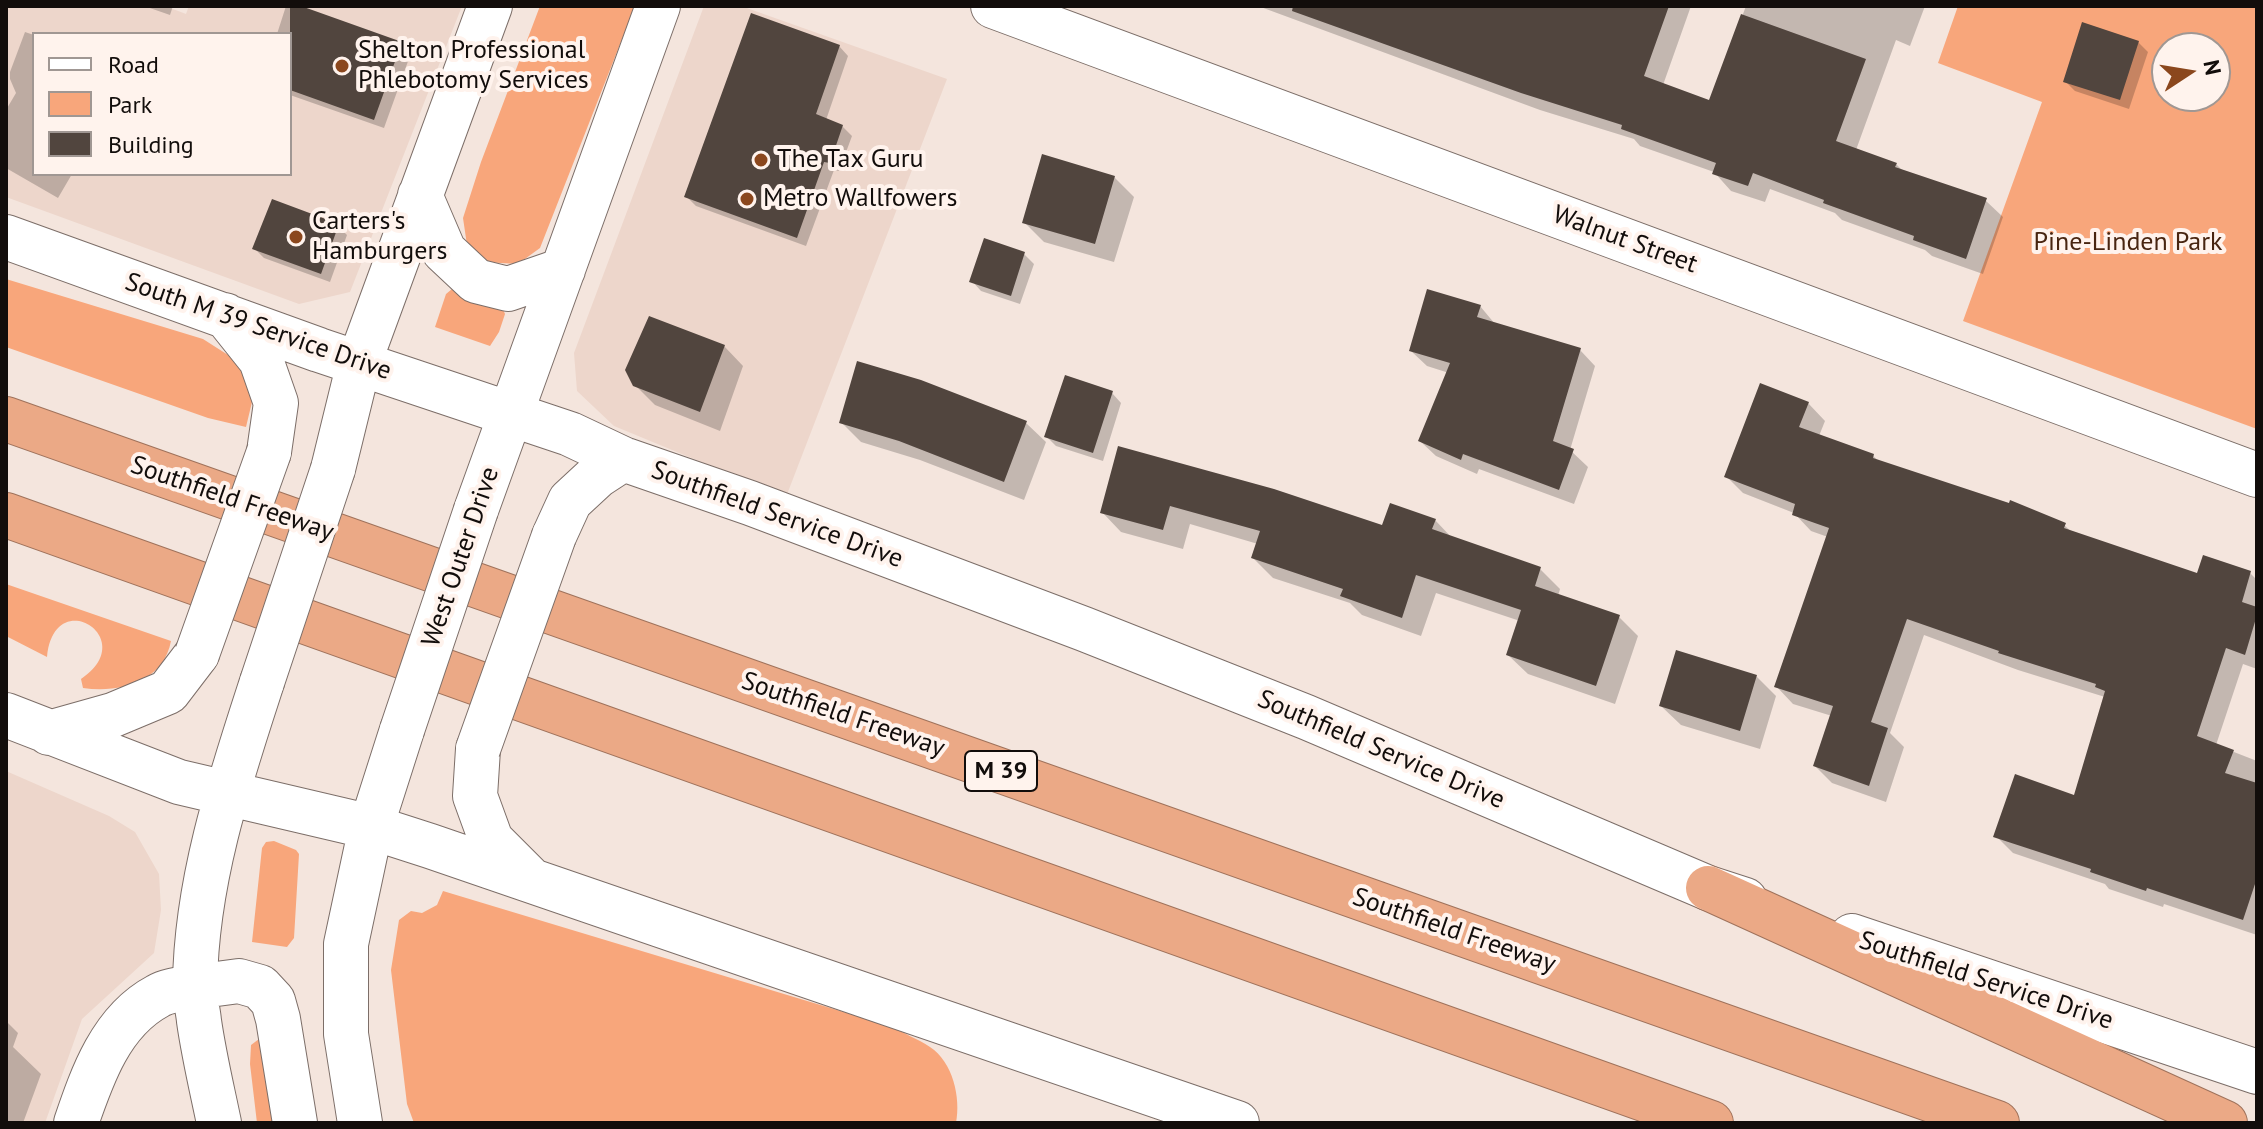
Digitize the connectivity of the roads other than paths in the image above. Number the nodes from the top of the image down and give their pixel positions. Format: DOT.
graph roads {
  1 [pos="490,6"];
  2 [pos="658,6"];
  3 [pos="993,6"];
  4 [pos="420,195"];
  5 [pos="6,237"];
  6 [pos="563,270"];
  7 [pos="225,315"];
  8 [pos="359,363"];
  9 [pos="510,414"];
  10 [pos="6,419"];
  11 [pos="623,459"];
  12 [pos="2257,475"];
  13 [pos="6,515"];
  14 [pos="6,715"];
  15 [pos="49,733"];
  16 [pos="226,794"];
  17 [pos="371,827"];
  18 [pos="534,883"];
  19 [pos="1708,888"];
  20 [pos="194,987"];
  21 [pos="2257,1072"];
  22 [pos="76,1123"];
  23 [pos="219,1123"];
  24 [pos="295,1123"];
  25 [pos="360,1123"];
  26 [pos="1237,1123"];
  27 [pos="1711,1123"];
  28 [pos="1997,1123"];
  29 [pos="2225,1123"];
  1 -- 4 [label="main road"];
  2 -- 6 [label="main road, West Outer Drive"];
  3 -- 12 [label="main road, Walnut Street"];
  4 -- 6 [label="main road"];
  4 -- 8 [label="main road"];
  5 -- 7 [label="main road, South M 39 Service Drive"];
  6 -- 9 [label="main road, West Outer Drive"];
  7 -- 8 [label="main road, South M 39 Service Drive"];
  7 -- 15 [label="main road, bridge"];
  8 -- 9 [label="main road, South M 39 Service Drive"];
  8 -- 16 [label="main road, bridge"];
  9 -- 11 [label="main road, Southfield Service Drive"];
  9 -- 17 [label="main road, West Outer Drive, bridge"];
  10 -- 28 [label="highway, Southfield Freeway / M 39"];
  11 -- 18 [label="main road, bridge"];
  11 -- 19 [label="main road, Southfield Service Drive"];
  13 -- 27 [label="highway"];
  14 -- 15 [label="main road"];
  15 -- 16 [label="main road"];
  16 -- 17 [label="main road"];
  16 -- 20 [label="main road"];
  17 -- 18 [label="main road"];
  17 -- 25 [label="main road, West Outer Drive"];
  18 -- 26 [label="main road"];
  19 -- 21 [label="main road, Southfield Service Drive"];
  19 -- 29 [label="highway"];
  20 -- 22 [label="main road"];
  20 -- 23 [label="main road"];
  20 -- 24 [label="main road"];
}
